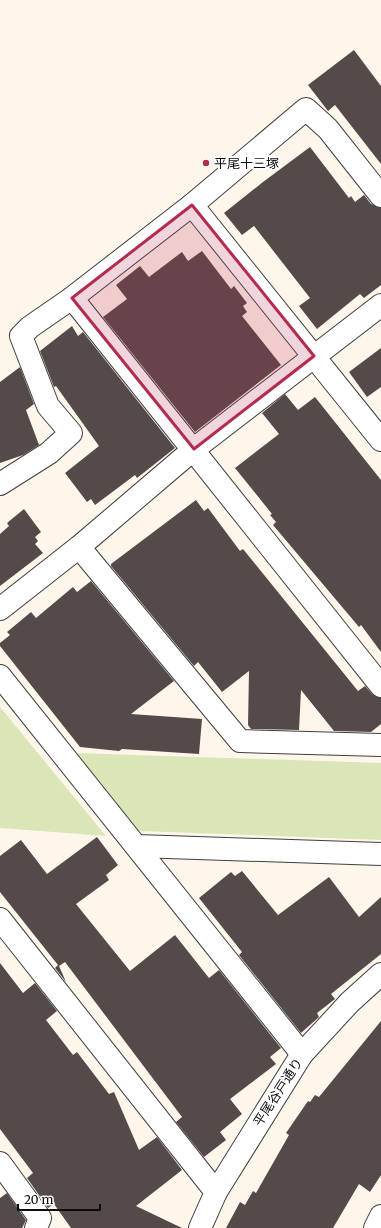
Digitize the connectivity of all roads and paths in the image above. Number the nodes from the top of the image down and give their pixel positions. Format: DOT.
graph roads {
  1 [pos="381,196"];
  2 [pos="192,205"];
  3 [pos="72,298"];
  4 [pos="381,305"];
  5 [pos="314,356"];
  6 [pos="381,440"];
  7 [pos="194,449"];
  8 [pos="0,484"];
  9 [pos="80,547"];
  10 [pos="0,609"];
  11 [pos="0,676"];
  12 [pos="381,686"];
  13 [pos="381,745"];
  14 [pos="137,846"];
  15 [pos="381,854"];
  16 [pos="0,919"];
  17 [pos="381,974"];
  18 [pos="302,1054"];
  19 [pos="0,1164"];
  20 [pos="216,1192"];
  21 [pos="381,1216"];
  22 [pos="36,1228"];
  23 [pos="200,1228"];
  24 [pos="375,1228"];
  1 -- 2 [label="street"];
  2 -- 3 [label="street"];
  2 -- 5 [label="street"];
  3 -- 7 [label="street"];
  3 -- 8 [label="street"];
  4 -- 5 [label="street"];
  5 -- 6 [label="street"];
  5 -- 7 [label="street"];
  7 -- 9 [label="street"];
  7 -- 12 [label="street"];
  9 -- 10 [label="street"];
  9 -- 13 [label="street"];
  11 -- 14 [label="street"];
  14 -- 15 [label="street"];
  14 -- 18 [label="street"];
  16 -- 20 [label="street"];
  17 -- 18 [label="street, 平尾谷戸通り"];
  18 -- 20 [label="street, 平尾谷戸通り"];
  19 -- 22 [label="street"];
  20 -- 23 [label="street, 平尾谷戸通り"];
  21 -- 24 [label="street"];
}
